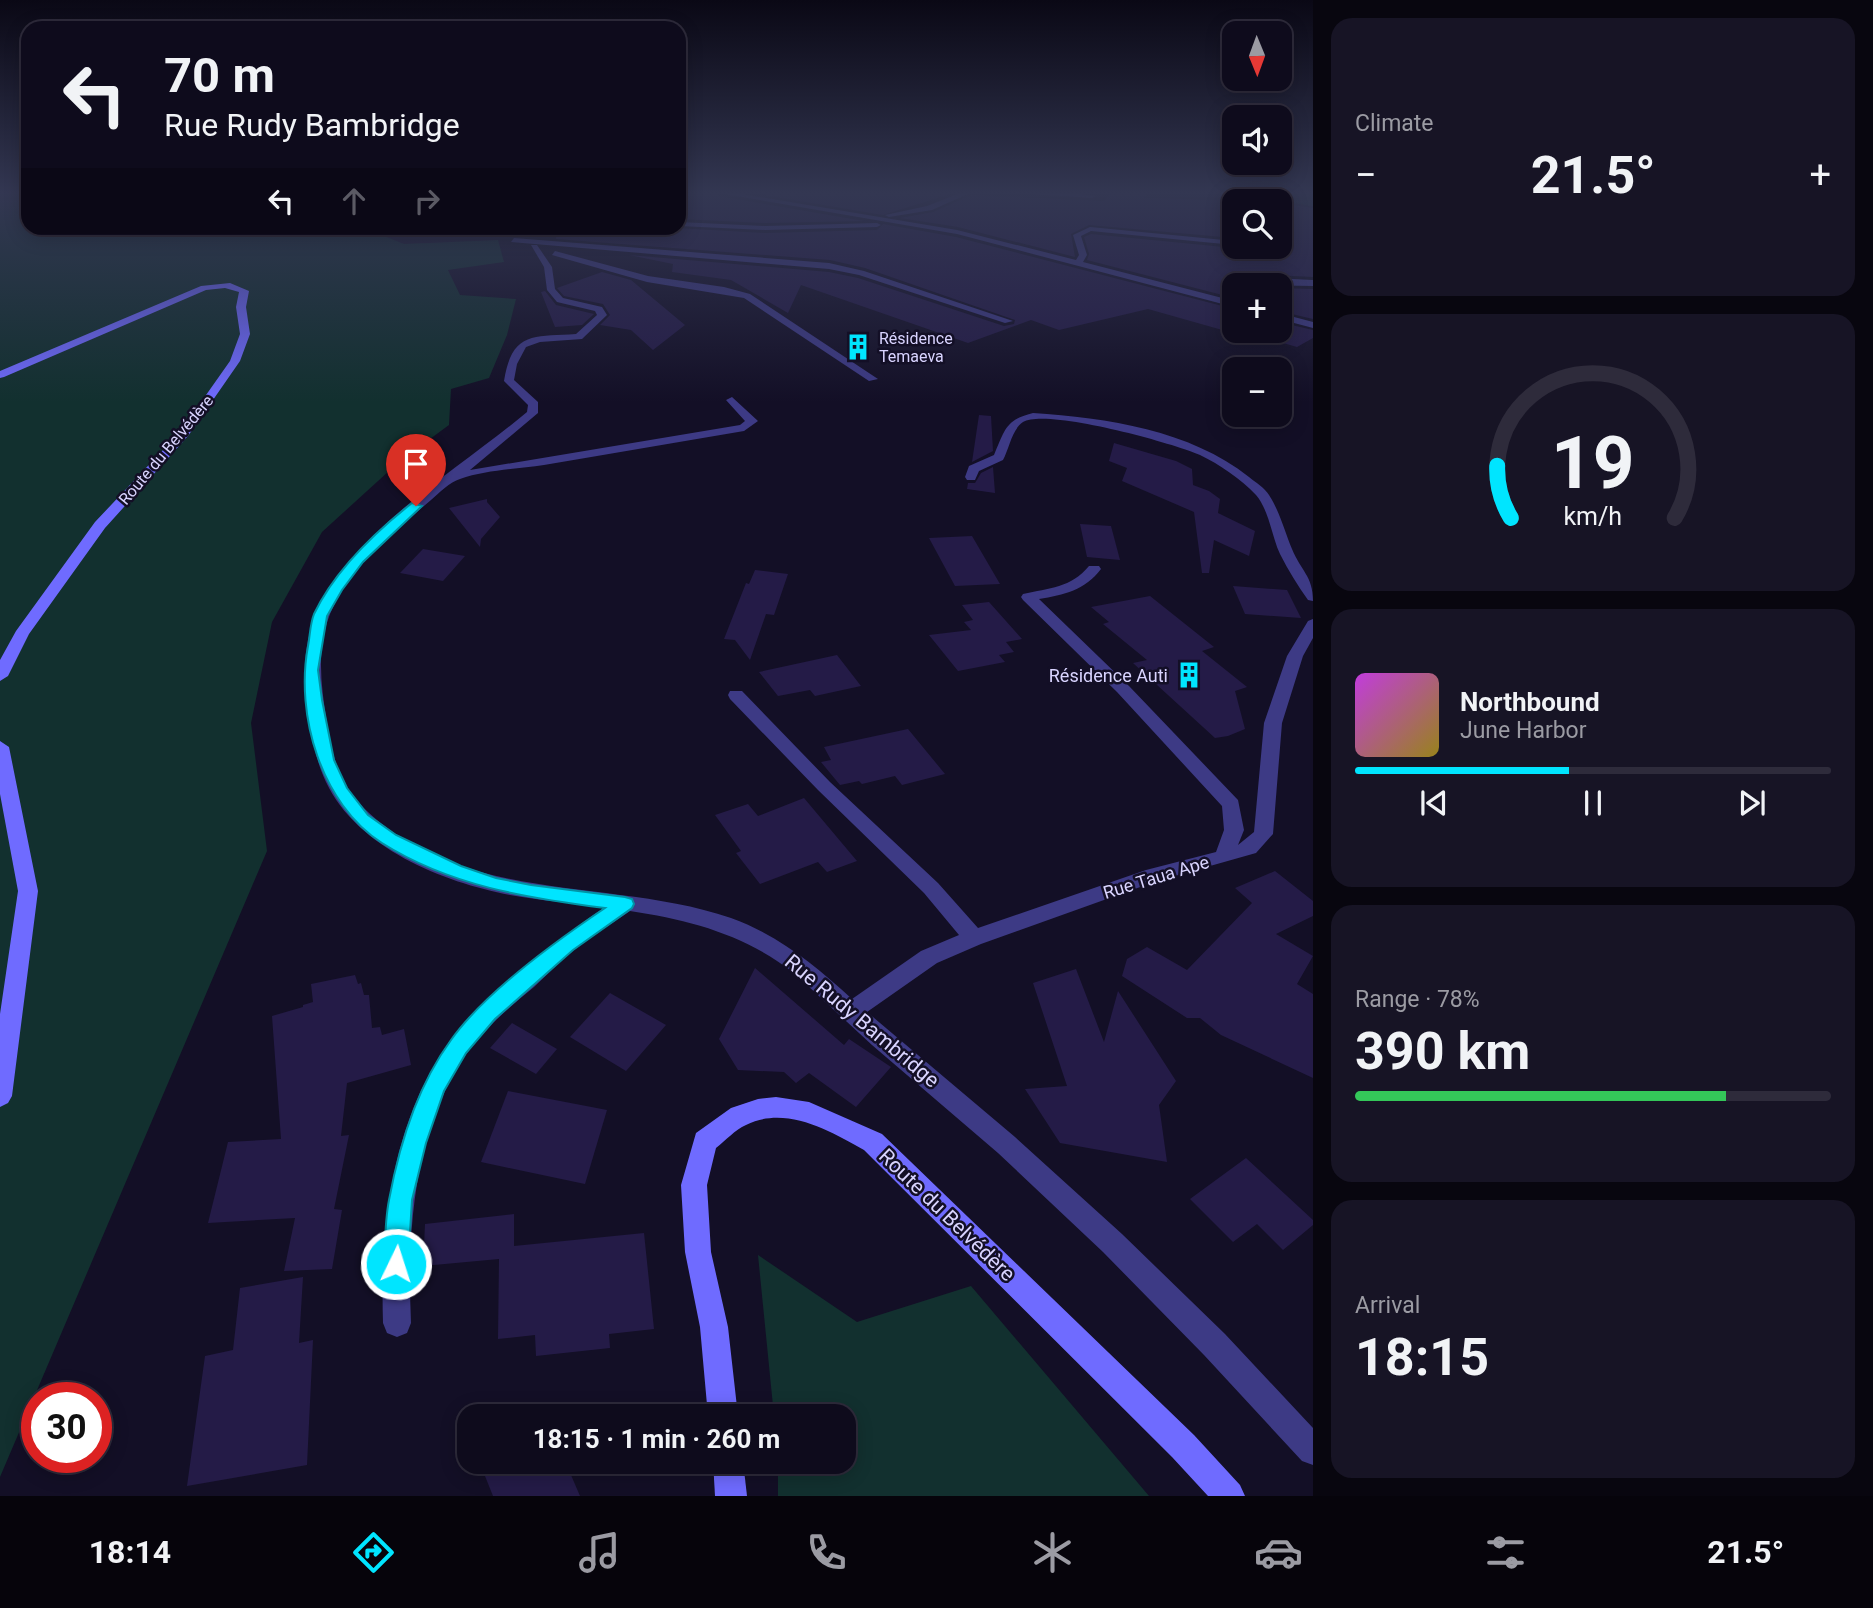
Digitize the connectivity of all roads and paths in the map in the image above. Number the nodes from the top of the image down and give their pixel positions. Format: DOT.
graph roads {
  1 [pos="545,263"];
  2 [pos="590,263"];
  3 [pos="797,263"];
  4 [pos="1078,263"];
  5 [pos="1292,282"];
  6 [pos="1313,283"];
  7 [pos="1222,301"];
  8 [pos="1292,319"];
  9 [pos="1008,321"];
  10 [pos="1313,325"];
  11 [pos="0,375"];
  12 [pos="873,379"];
  13 [pos="732,400"];
  14 [pos="456,475"];
  15 [pos="971,477"];
  16 [pos="1094,569"];
  17 [pos="1313,597"];
  18 [pos="1313,624"];
  19 [pos="0,676"];
  20 [pos="736,695"];
  21 [pos="0,747"];
  22 [pos="1224,856"];
  23 [pos="625,904"];
  24 [pos="974,937"];
  25 [pos="850,1012"];
  26 [pos="0,1097"];
  27 [pos="397,1323"];
  28 [pos="722,1404"];
  29 [pos="1313,1450"];
  30 [pos="729,1474"];
  31 [pos="731,1496"];
  32 [pos="1229,1496"];
  1 -- 14 [label="street, Rue Rudy Bambridge"];
  2 -- 12 [label="street"];
  3 -- 9 [label="street"];
  4 -- 7 [label="street"];
  5 -- 6 [label="street"];
  8 -- 10 [label="street"];
  11 -- 19 [label="street, Route du Belvédère"];
  13 -- 14 [label="street"];
  14 -- 23 [label="street, Rue Rudy Bambridge"];
  15 -- 17 [label="street"];
  16 -- 22 [label="street"];
  18 -- 22 [label="street, Rue Taua Ape"];
  20 -- 24 [label="street"];
  21 -- 26 [label="street"];
  22 -- 24 [label="street, Rue Taua Ape"];
  23 -- 25 [label="street, Rue Rudy Bambridge"];
  23 -- 27 [label="street"];
  24 -- 25 [label="street, Rue Taua Ape"];
  25 -- 29 [label="street, Rue Rudy Bambridge"];
  28 -- 32 [label="street, Route du Belvédère"];
  30 -- 31 [label="street"];
}
